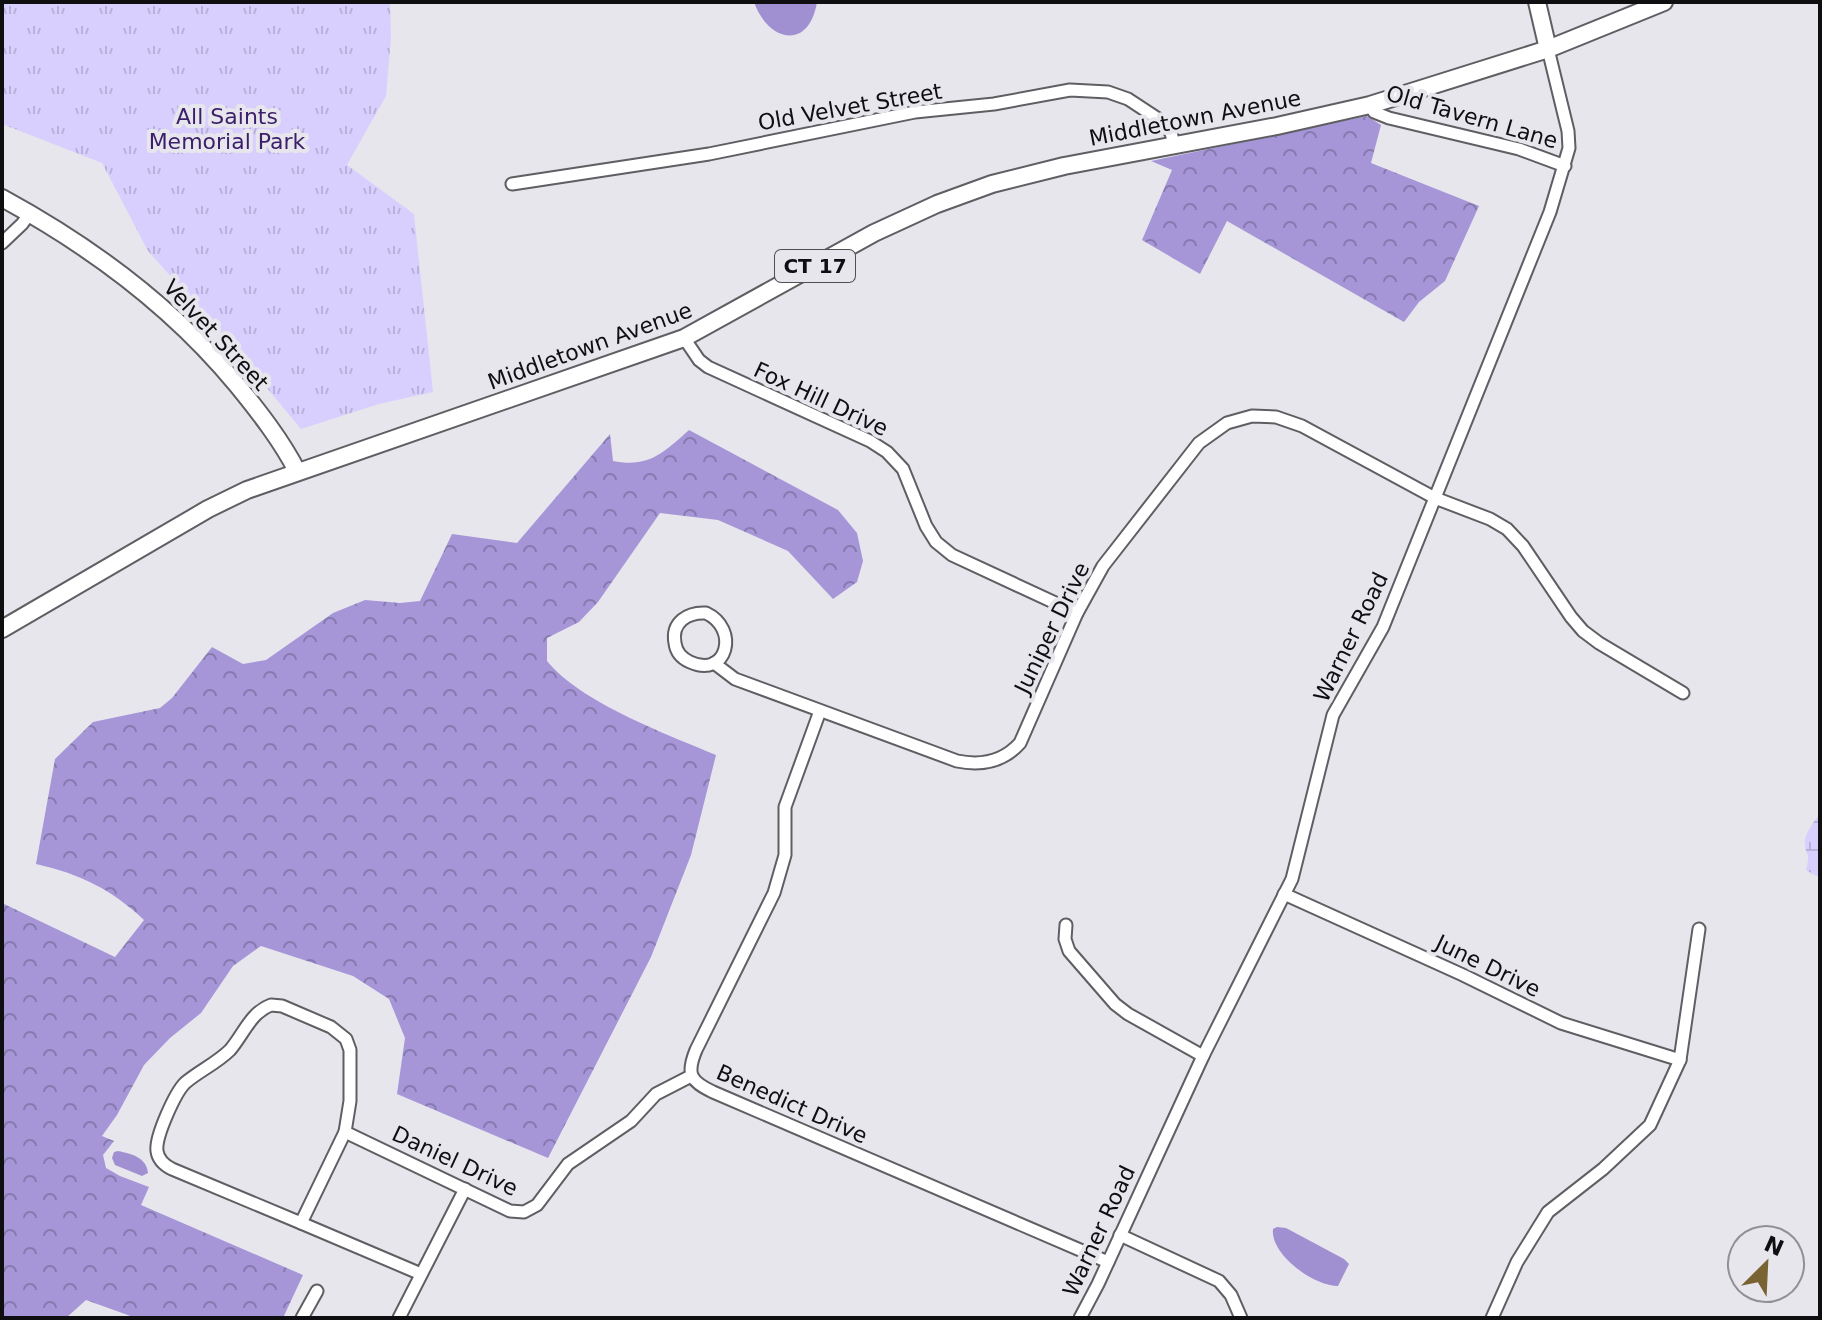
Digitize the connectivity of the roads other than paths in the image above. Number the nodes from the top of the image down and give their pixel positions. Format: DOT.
graph roads {
  1 [pos="1537,2"];
  2 [pos="1664,2"];
  3 [pos="1548,49"];
  4 [pos="1370,105"];
  5 [pos="1174,144"];
  6 [pos="1565,166"];
  7 [pos="512,184"];
  8 [pos="2,198"];
  9 [pos="30,213"];
  10 [pos="2,243"];
  11 [pos="684,338"];
  12 [pos="297,471"];
  13 [pos="1435,498"];
  14 [pos="1077,613"];
  15 [pos="2,629"];
  16 [pos="714,663"];
  17 [pos="1683,693"];
  18 [pos="820,711"];
  19 [pos="1284,894"];
  20 [pos="1066,925"];
  21 [pos="1699,929"];
  22 [pos="1203,1056"];
  23 [pos="1680,1060"];
  24 [pos="691,1076"];
  25 [pos="345,1132"];
  26 [pos="465,1189"];
  27 [pos="301,1223"];
  28 [pos="1120,1235"];
  29 [pos="1108,1262"];
  30 [pos="421,1274"];
  31 [pos="317,1291"];
  32 [pos="302,1318"];
  33 [pos="399,1318"];
  34 [pos="1080,1318"];
  35 [pos="1241,1318"];
  36 [pos="1492,1318"];
  1 -- 3 [label="main road"];
  2 -- 3 [label="main road, Middletown Avenue / CT 17"];
  3 -- 4 [label="main road, Middletown Avenue / CT 17"];
  3 -- 6 [label="street, Warner Road"];
  4 -- 5 [label="main road, Middletown Avenue / CT 17"];
  4 -- 6 [label="street, Old Tavern Lane"];
  5 -- 7 [label="street, Old Velvet Street"];
  5 -- 11 [label="main road, Middletown Avenue / CT 17"];
  6 -- 13 [label="street, Warner Road"];
  8 -- 9 [label="main road, Velvet Street"];
  9 -- 10 [label="street"];
  9 -- 12 [label="main road, Velvet Street"];
  11 -- 12 [label="main road, Middletown Avenue / CT 17"];
  11 -- 14 [label="street, Fox Hill Drive"];
  12 -- 15 [label="main road, Middletown Avenue / CT 17"];
  13 -- 14 [label="street, Juniper Drive"];
  13 -- 17 [label="street, Juniper Drive"];
  13 -- 19 [label="street, Warner Road"];
  14 -- 18 [label="street, Juniper Drive"];
  16 -- 16 [label="street, Juniper Drive"];
  16 -- 18 [label="street, Juniper Drive"];
  18 -- 24 [label="street, Benedict Drive"];
  19 -- 22 [label="street, Warner Road"];
  19 -- 23 [label="street, June Drive"];
  20 -- 22 [label="street"];
  21 -- 23 [label="street"];
  22 -- 28 [label="street, Warner Road"];
  23 -- 36 [label="street"];
  24 -- 26 [label="street, Daniel Drive"];
  24 -- 29 [label="street, Benedict Drive"];
  25 -- 26 [label="street, Daniel Drive"];
  25 -- 27 [label="street"];
  25 -- 27 [label="street"];
  26 -- 30 [label="street"];
  27 -- 30 [label="street"];
  28 -- 29 [label="street, Warner Road"];
  28 -- 35 [label="street"];
  29 -- 34 [label="street, Warner Road"];
  30 -- 33 [label="street"];
  31 -- 32 [label="street"];
}
